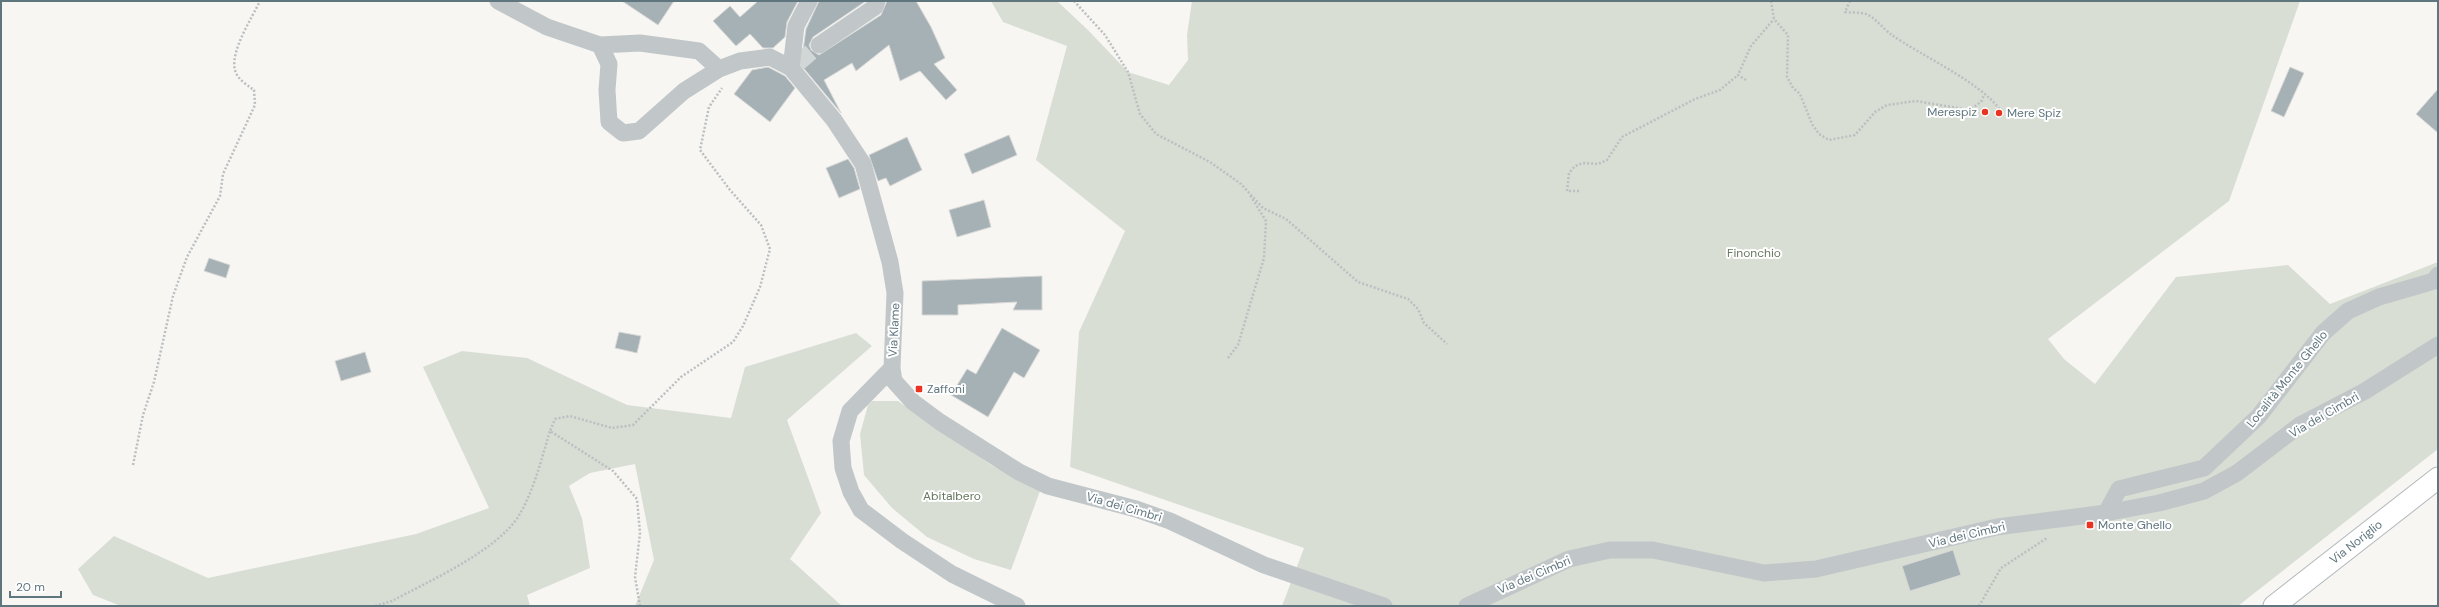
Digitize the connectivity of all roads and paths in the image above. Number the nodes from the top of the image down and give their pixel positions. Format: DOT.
graph roads {
  1 [pos="260,1"];
  2 [pos="498,1"];
  3 [pos="809,1"];
  4 [pos="877,1"];
  5 [pos="1074,1"];
  6 [pos="1771,1"];
  7 [pos="1850,1"];
  8 [pos="1774,18"];
  9 [pos="600,45"];
  10 [pos="819,45"];
  11 [pos="795,66"];
  12 [pos="719,69"];
  13 [pos="1738,75"];
  14 [pos="1746,80"];
  15 [pos="722,87"];
  16 [pos="1984,95"];
  17 [pos="1999,113"];
  18 [pos="1247,191"];
  19 [pos="1579,191"];
  20 [pos="2438,275"];
  21 [pos="1447,344"];
  22 [pos="2438,345"];
  23 [pos="1228,358"];
  24 [pos="892,368"];
  25 [pos="550,431"];
  26 [pos="132,465"];
  27 [pos="2438,478"];
  28 [pos="2106,513"];
  29 [pos="2052,535"];
  30 [pos="375,606"];
  31 [pos="640,606"];
  32 [pos="1017,606"];
  33 [pos="1384,606"];
  34 [pos="1467,606"];
  35 [pos="1979,606"];
  36 [pos="2274,606"];
  1 -- 26 [label="path"];
  2 -- 9 [label="street"];
  3 -- 11 [label="street"];
  4 -- 10 [label="street"];
  5 -- 18 [label="path"];
  6 -- 8 [label="path"];
  7 -- 16 [label="path"];
  8 -- 13 [label="path"];
  8 -- 16 [label="path"];
  9 -- 12 [label="street"];
  9 -- 12 [label="street"];
  11 -- 12 [label="street"];
  11 -- 24 [label="street, Via Klame"];
  13 -- 14 [label="path"];
  13 -- 19 [label="path"];
  15 -- 25 [label="path"];
  16 -- 17 [label="path"];
  18 -- 21 [label="path"];
  18 -- 23 [label="path"];
  20 -- 28 [label="street, Località Monte Ghello"];
  22 -- 28 [label="street, Via dei Cimbri"];
  24 -- 32 [label="street, Via Klame"];
  24 -- 33 [label="street, Via dei Cimbri"];
  25 -- 30 [label="path"];
  25 -- 31 [label="path"];
  27 -- 36 [label="main road, Via Noriglio"];
  28 -- 34 [label="street, Via dei Cimbri"];
  29 -- 35 [label="path"];
}
